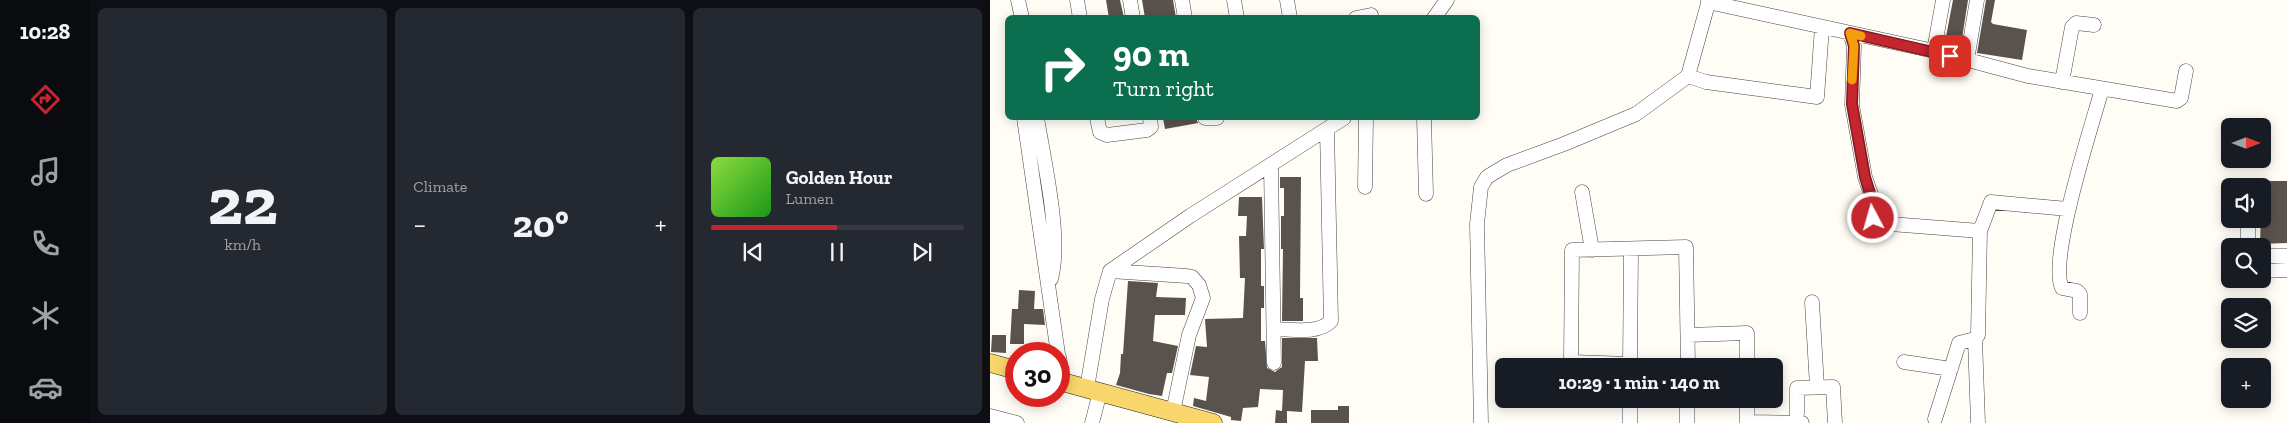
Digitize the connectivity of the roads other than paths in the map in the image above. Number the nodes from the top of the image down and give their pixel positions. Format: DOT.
graph roads {
  1 [pos="1018,0"];
  2 [pos="1076,0"];
  3 [pos="1130,0"];
  4 [pos="1182,0"];
  5 [pos="1234,0"];
  6 [pos="1287,0"];
  7 [pos="1447,0"];
  8 [pos="1943,0"];
  9 [pos="1978,0"];
  10 [pos="1709,1"];
  11 [pos="1021,15"];
  12 [pos="1079,15"];
  13 [pos="1132,15"];
  14 [pos="1184,15"];
  15 [pos="1237,15"];
  16 [pos="1290,15"];
  17 [pos="1436,15"];
  18 [pos="2094,25"];
  19 [pos="1822,27"];
  20 [pos="1850,33"];
  21 [pos="1934,51"];
  22 [pos="1967,60"];
  23 [pos="2186,71"];
  24 [pos="1688,76"];
  25 [pos="2062,82"];
  26 [pos="2102,89"];
  27 [pos="1024,120"];
  28 [pos="1037,120"];
  29 [pos="1097,120"];
  30 [pos="1150,120"];
  31 [pos="1341,120"];
  32 [pos="1366,120"];
  33 [pos="1424,120"];
  34 [pos="1327,129"];
  35 [pos="1271,165"];
  36 [pos="1365,187"];
  37 [pos="1582,192"];
  38 [pos="1426,194"];
  39 [pos="2068,209"];
  40 [pos="1980,231"];
  41 [pos="1631,249"];
  42 [pos="1592,250"];
  43 [pos="2271,256"];
  44 [pos="2287,256"];
  45 [pos="2271,270"];
  46 [pos="2287,270"];
  47 [pos="1110,271"];
  48 [pos="1048,290"];
  49 [pos="1812,302"];
  50 [pos="2080,313"];
  51 [pos="1274,329"];
  52 [pos="1688,334"];
  53 [pos="1975,338"];
  54 [pos="1056,342"];
  55 [pos="1571,358"];
  56 [pos="1630,358"];
  57 [pos="1688,358"];
  58 [pos="1747,358"];
  59 [pos="1904,362"];
  60 [pos="990,363"];
  61 [pos="1274,363"];
  62 [pos="1005,367"];
  63 [pos="1951,369"];
  64 [pos="1070,385"];
  65 [pos="1817,387"];
  66 [pos="1095,393"];
  67 [pos="1630,408"];
  68 [pos="1687,408"];
  69 [pos="1747,408"];
  70 [pos="1173,412"];
  71 [pos="990,416"];
  72 [pos="1799,418"];
  73 [pos="1935,419"];
  74 [pos="1017,423"];
  75 [pos="1092,423"];
  76 [pos="1213,423"];
  77 [pos="1481,423"];
  78 [pos="1630,423"];
  79 [pos="1687,423"];
  80 [pos="1747,423"];
  81 [pos="1835,423"];
  82 [pos="1978,423"];
  1 -- 11 [label="street"];
  2 -- 12 [label="street"];
  3 -- 13 [label="street"];
  4 -- 14 [label="street"];
  5 -- 15 [label="street"];
  6 -- 16 [label="street"];
  7 -- 17 [label="street"];
  8 -- 21 [label="street"];
  9 -- 22 [label="street"];
  10 -- 19 [label="street"];
  10 -- 24 [label="street"];
  18 -- 25 [label="street"];
  19 -- 20 [label="street"];
  19 -- 24 [label="street"];
  20 -- 21 [label="street"];
  20 -- 40 [label="street"];
  21 -- 22 [label="street"];
  22 -- 25 [label="street"];
  23 -- 26 [label="street"];
  24 -- 77 [label="street"];
  25 -- 26 [label="street"];
  26 -- 39 [label="street"];
  27 -- 48 [label="street"];
  28 -- 48 [label="street"];
  29 -- 30 [label="street"];
  31 -- 34 [label="street"];
  32 -- 36 [label="street"];
  33 -- 38 [label="street"];
  34 -- 35 [label="street"];
  34 -- 51 [label="street"];
  35 -- 47 [label="street"];
  35 -- 51 [label="street"];
  37 -- 42 [label="street"];
  39 -- 40 [label="street"];
  39 -- 50 [label="street"];
  40 -- 53 [label="street"];
  41 -- 42 [label="street"];
  41 -- 52 [label="street"];
  41 -- 56 [label="street"];
  42 -- 55 [label="street"];
  43 -- 44 [label="street"];
  45 -- 46 [label="street"];
  47 -- 66 [label="street"];
  47 -- 70 [label="street"];
  48 -- 54 [label="street"];
  49 -- 65 [label="street"];
  51 -- 61 [label="street"];
  52 -- 57 [label="street"];
  52 -- 58 [label="street"];
  53 -- 63 [label="street"];
  53 -- 82 [label="street"];
  59 -- 63 [label="street"];
  60 -- 62 [label="main road"];
  63 -- 73 [label="street"];
  64 -- 66 [label="main road"];
  65 -- 72 [label="street"];
  65 -- 81 [label="street"];
  66 -- 70 [label="main road"];
  66 -- 75 [label="street"];
  67 -- 78 [label="street"];
  68 -- 79 [label="street"];
  69 -- 80 [label="street"];
  70 -- 76 [label="main road"];
  71 -- 74 [label="street"];
  72 -- 80 [label="street"];
}
